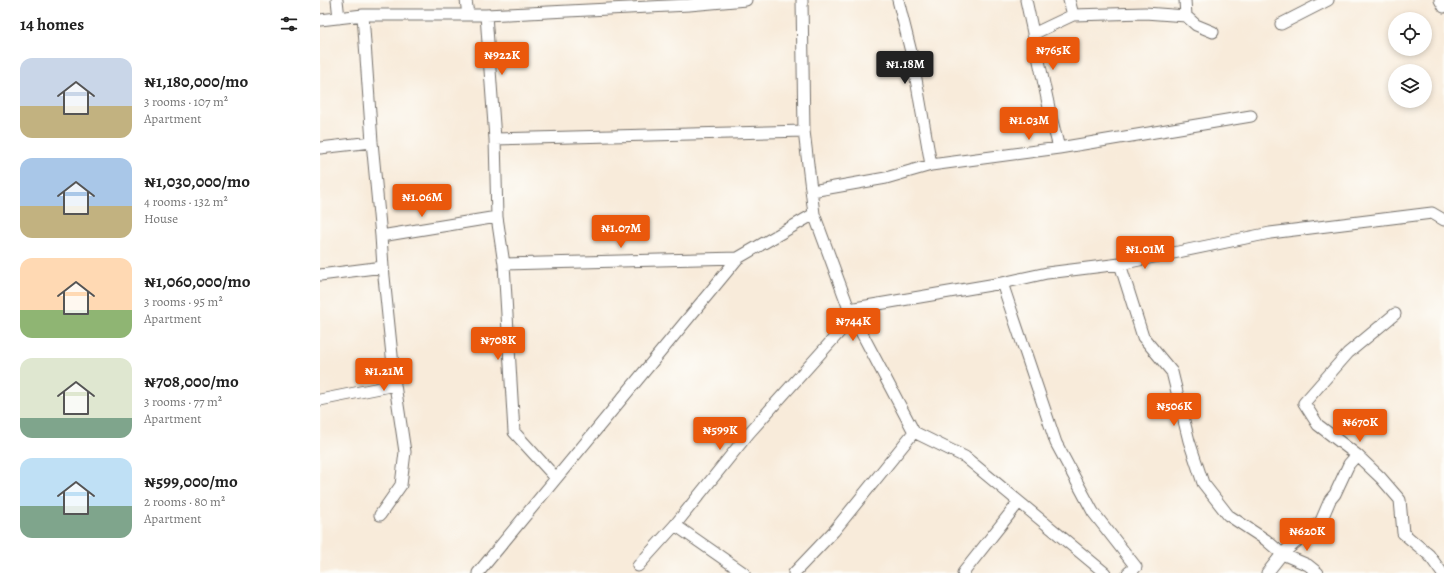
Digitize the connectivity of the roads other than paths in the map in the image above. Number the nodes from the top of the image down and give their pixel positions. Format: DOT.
graph roads {
  1 [pos="337,0"];
  2 [pos="466,0"];
  3 [pos="746,0"];
  4 [pos="802,0"];
  5 [pos="898,0"];
  6 [pos="1026,0"];
  7 [pos="1069,0"];
  8 [pos="1185,0"];
  9 [pos="1328,0"];
  10 [pos="602,5"];
  11 [pos="363,15"];
  12 [pos="468,15"];
  13 [pos="486,15"];
  14 [pos="1073,15"];
  15 [pos="1186,16"];
  16 [pos="339,18"];
  17 [pos="320,20"];
  18 [pos="1281,24"];
  19 [pos="1213,32"];
  20 [pos="1034,34"];
  21 [pos="1251,116"];
  22 [pos="804,131"];
  23 [pos="495,138"];
  24 [pos="372,142"];
  25 [pos="320,148"];
  26 [pos="1059,148"];
  27 [pos="931,165"];
  28 [pos="812,191"];
  29 [pos="814,214"];
  30 [pos="497,217"];
  31 [pos="1444,220"];
  32 [pos="381,236"];
  33 [pos="738,258"];
  34 [pos="504,264"];
  35 [pos="1120,264"];
  36 [pos="383,267"];
  37 [pos="320,275"];
  38 [pos="1002,283"];
  39 [pos="851,313"];
  40 [pos="1395,314"];
  41 [pos="395,385"];
  42 [pos="320,400"];
  43 [pos="914,432"];
  44 [pos="1357,455"];
  45 [pos="556,478"];
  46 [pos="1019,502"];
  47 [pos="380,516"];
  48 [pos="675,525"];
  49 [pos="1282,554"];
  50 [pos="638,566"];
  51 [pos="478,573"];
  52 [pos="744,573"];
  53 [pos="794,573"];
  54 [pos="963,573"];
  55 [pos="1105,573"];
  56 [pos="1128,573"];
  57 [pos="1267,573"];
  58 [pos="1318,573"];
  59 [pos="1442,573"];
  1 -- 16 [label="street"];
  2 -- 12 [label="street"];
  3 -- 10 [label="street"];
  4 -- 22 [label="street"];
  5 -- 27 [label="street"];
  6 -- 20 [label="street"];
  7 -- 14 [label="street"];
  8 -- 15 [label="street"];
  9 -- 18 [label="street"];
  10 -- 13 [label="street"];
  11 -- 12 [label="street"];
  11 -- 16 [label="street"];
  11 -- 24 [label="street"];
  12 -- 13 [label="street"];
  13 -- 23 [label="street"];
  14 -- 15 [label="street"];
  14 -- 20 [label="street"];
  15 -- 19 [label="street"];
  16 -- 17 [label="street"];
  20 -- 26 [label="street"];
  21 -- 26 [label="street"];
  22 -- 23 [label="street"];
  22 -- 28 [label="street"];
  23 -- 30 [label="street"];
  24 -- 25 [label="street"];
  24 -- 32 [label="street"];
  26 -- 27 [label="street"];
  27 -- 28 [label="street"];
  28 -- 29 [label="street"];
  29 -- 33 [label="street"];
  29 -- 39 [label="street"];
  30 -- 32 [label="street"];
  30 -- 34 [label="street"];
  31 -- 35 [label="street"];
  32 -- 36 [label="street"];
  33 -- 34 [label="street"];
  33 -- 45 [label="street"];
  34 -- 45 [label="street"];
  35 -- 38 [label="street"];
  35 -- 49 [label="street"];
  36 -- 37 [label="street"];
  36 -- 41 [label="street"];
  38 -- 39 [label="street"];
  38 -- 56 [label="street"];
  39 -- 43 [label="street"];
  39 -- 48 [label="street"];
  40 -- 44 [label="street"];
  41 -- 42 [label="street"];
  41 -- 47 [label="street"];
  43 -- 46 [label="street"];
  43 -- 53 [label="street"];
  44 -- 49 [label="street"];
  44 -- 59 [label="street"];
  45 -- 51 [label="street"];
  46 -- 54 [label="street"];
  46 -- 55 [label="street"];
  48 -- 50 [label="street"];
  48 -- 52 [label="street"];
  49 -- 57 [label="street"];
  49 -- 58 [label="street"];
}
